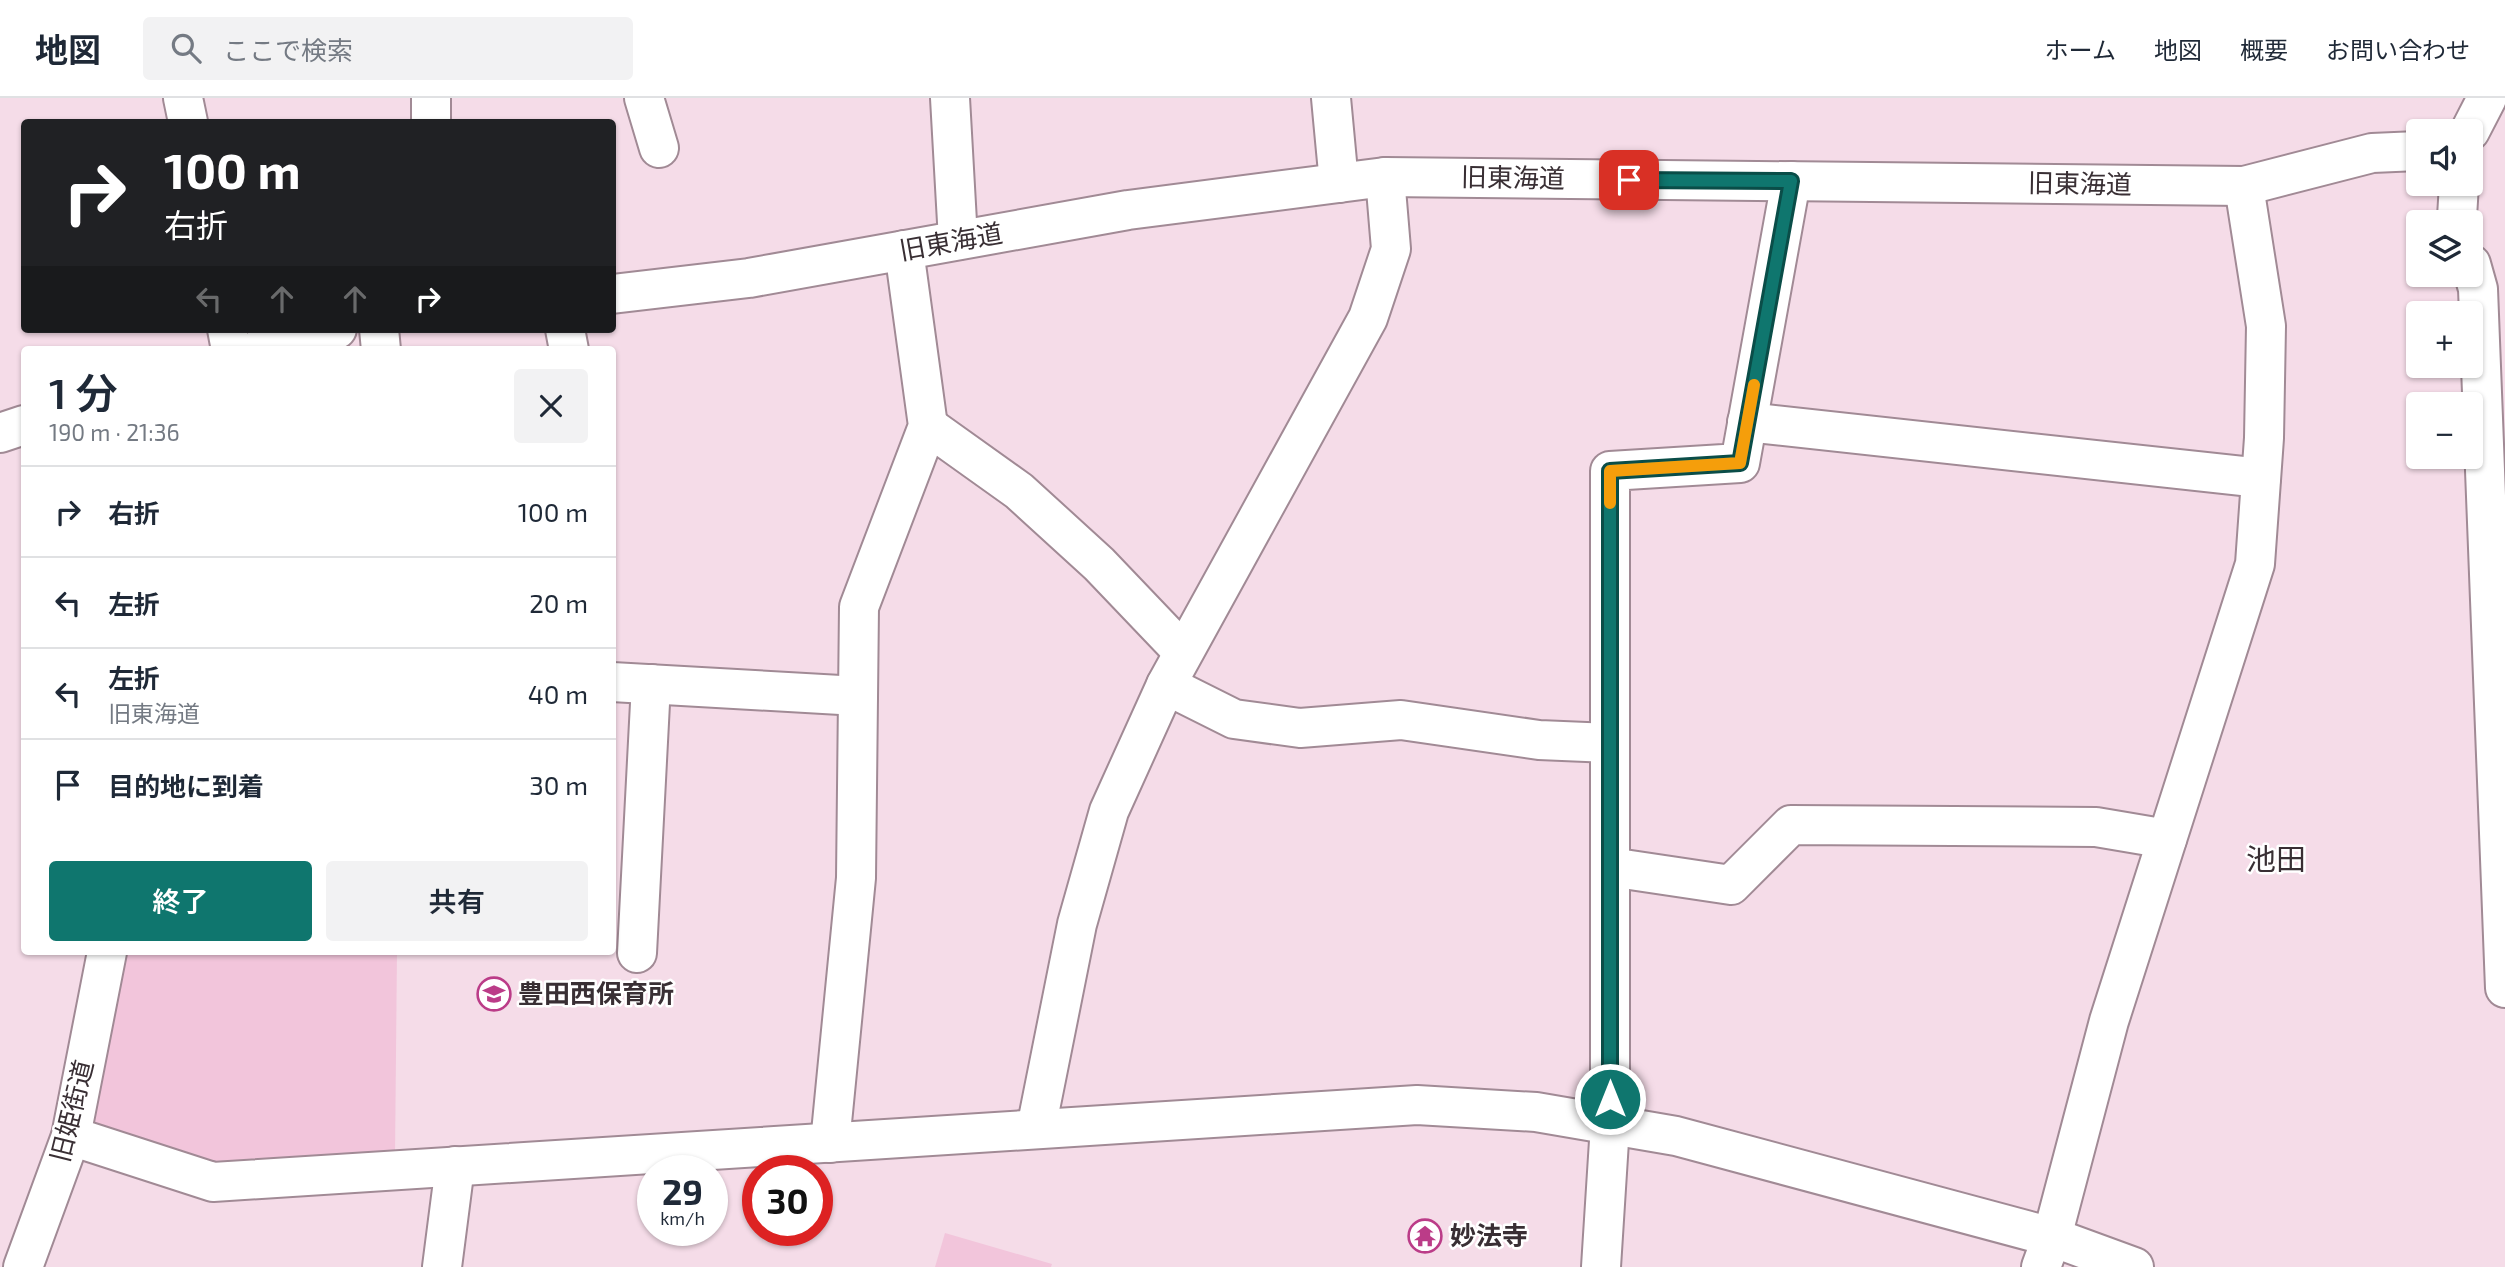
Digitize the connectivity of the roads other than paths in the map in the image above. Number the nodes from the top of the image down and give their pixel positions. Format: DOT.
graph roads {
  1 [pos="183,98"];
  2 [pos="431,98"];
  3 [pos="644,98"];
  4 [pos="950,98"];
  5 [pos="1331,98"];
  6 [pos="187,119"];
  7 [pos="431,119"];
  8 [pos="659,148"];
  9 [pos="2406,151"];
  10 [pos="1385,177"];
  11 [pos="1791,181"];
  12 [pos="1339,183"];
  13 [pos="2244,186"];
  14 [pos="958,240"];
  15 [pos="904,250"];
  16 [pos="2485,286"];
  17 [pos="616,293"];
  18 [pos="323,333"];
  19 [pos="272,346"];
  20 [pos="1747,422"];
  21 [pos="21,426"];
  22 [pos="928,426"];
  23 [pos="0,433"];
  24 [pos="2261,478"];
  25 [pos="1175,668"];
  26 [pos="616,682"];
  27 [pos="651,684"];
  28 [pos="858,696"];
  29 [pos="1610,743"];
  30 [pos="2167,839"];
  31 [pos="1610,867"];
  32 [pos="637,953"];
  33 [pos="106,955"];
  34 [pos="2505,988"];
  35 [pos="1610,1125"];
  36 [pos="1036,1129"];
  37 [pos="71,1136"];
  38 [pos="830,1143"];
  39 [pos="455,1166"];
  40 [pos="2047,1252"];
  41 [pos="23,1267"];
  42 [pos="442,1267"];
  43 [pos="1601,1267"];
  44 [pos="2134,1267"];
  1 -- 6 [label="street"];
  2 -- 7 [label="street"];
  3 -- 8 [label="street"];
  4 -- 14 [label="street"];
  5 -- 12 [label="street"];
  9 -- 13 [label="street, 旧東海道"];
  10 -- 11 [label="street, 旧東海道"];
  10 -- 12 [label="street, 旧東海道"];
  10 -- 25 [label="street"];
  11 -- 13 [label="street, 旧東海道"];
  11 -- 20 [label="street"];
  12 -- 14 [label="street, 旧東海道"];
  13 -- 24 [label="street"];
  14 -- 15 [label="street, 旧東海道"];
  15 -- 17 [label="street, 旧東海道"];
  15 -- 22 [label="street"];
  16 -- 34 [label="street"];
  18 -- 19 [label="street"];
  20 -- 24 [label="street"];
  20 -- 29 [label="street"];
  21 -- 23 [label="street"];
  22 -- 25 [label="street"];
  22 -- 28 [label="street"];
  24 -- 30 [label="street"];
  25 -- 29 [label="street"];
  25 -- 36 [label="street"];
  26 -- 27 [label="street"];
  27 -- 28 [label="street"];
  27 -- 32 [label="street"];
  28 -- 38 [label="street"];
  29 -- 31 [label="street"];
  30 -- 31 [label="street"];
  30 -- 40 [label="street"];
  31 -- 35 [label="street"];
  33 -- 37 [label="street, 旧姫街道"];
  35 -- 36 [label="street"];
  35 -- 40 [label="street"];
  35 -- 43 [label="street"];
  36 -- 38 [label="street"];
  37 -- 39 [label="street"];
  37 -- 41 [label="street, 旧姫街道"];
  38 -- 39 [label="street"];
  39 -- 42 [label="street"];
  40 -- 44 [label="street"];
}
